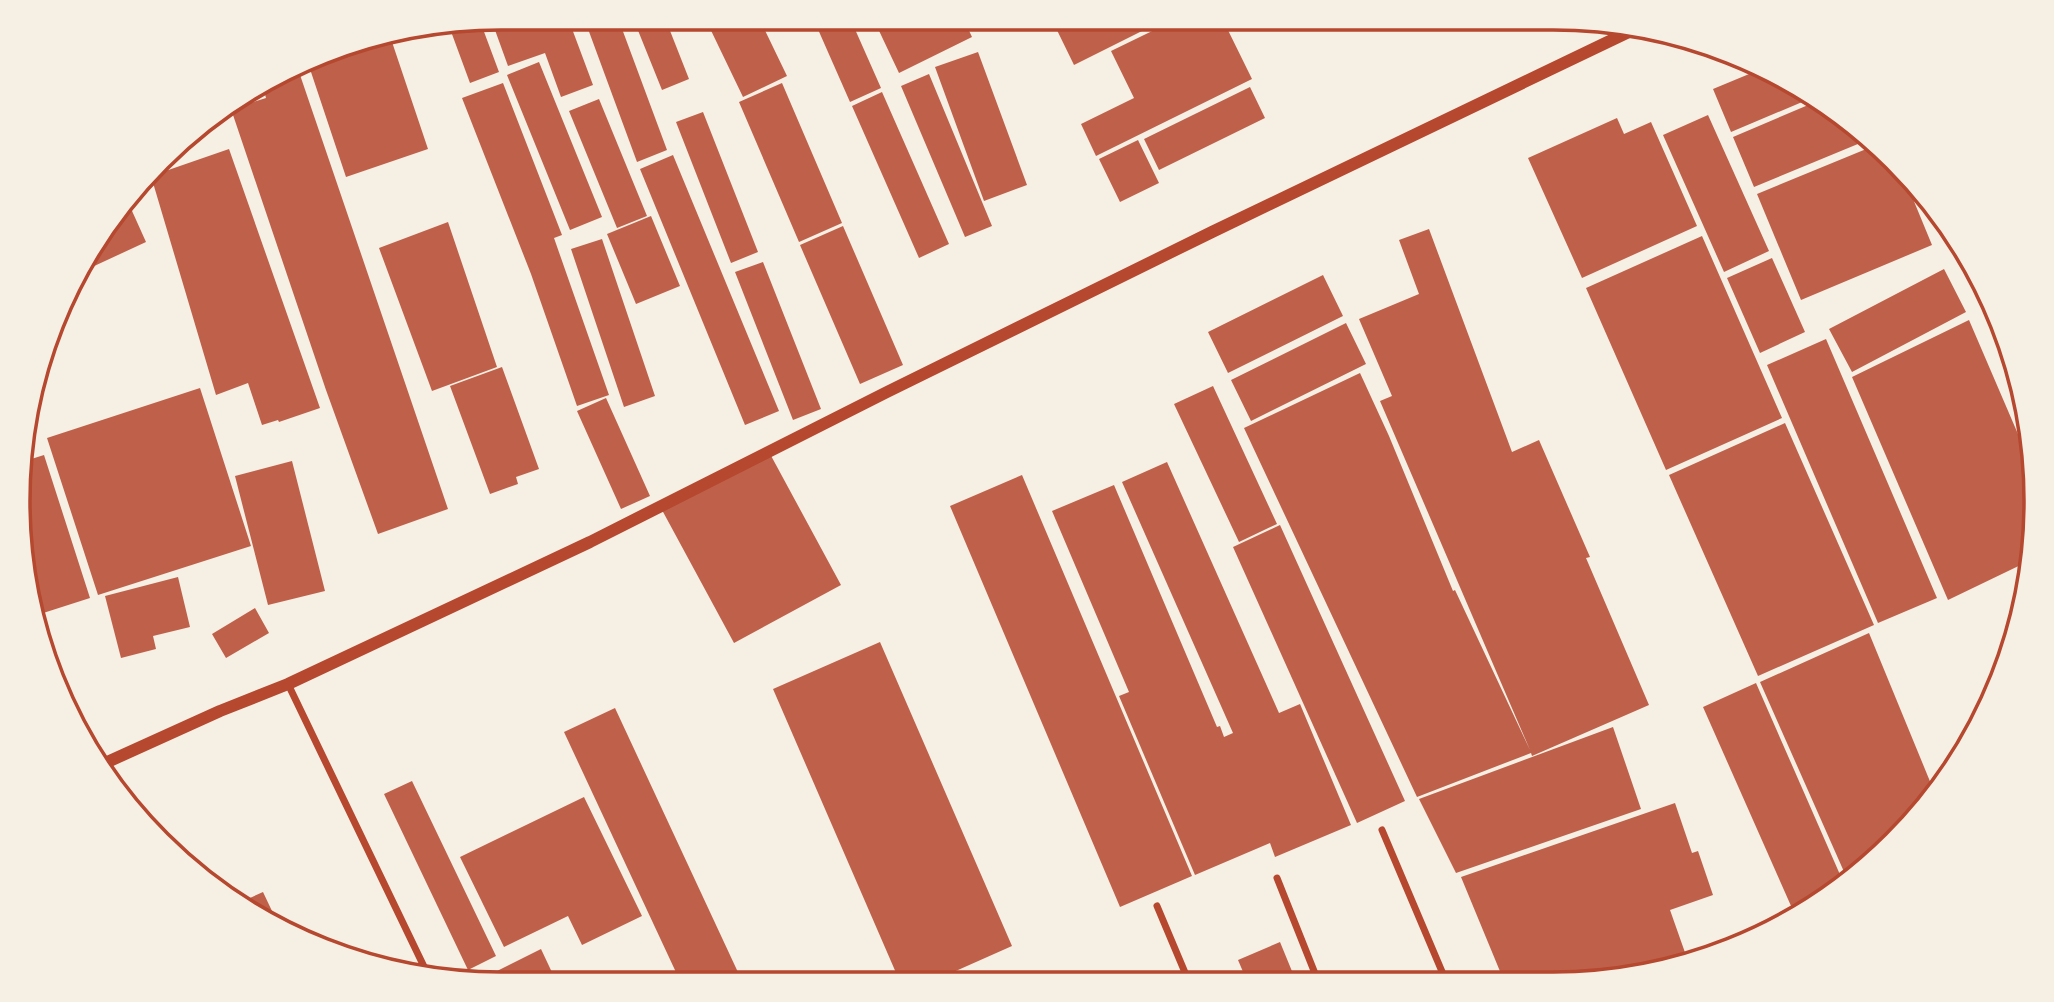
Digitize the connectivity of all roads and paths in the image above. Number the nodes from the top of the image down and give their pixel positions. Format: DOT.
graph roads {
  1 [pos="1622,35"];
  2 [pos="288,684"];
  3 [pos="108,762"];
  4 [pos="1382,830"];
  5 [pos="1277,878"];
  6 [pos="1157,906"];
  7 [pos="423,965"];
  8 [pos="1185,972"];
  9 [pos="1314,972"];
  10 [pos="1442,972"];
  1 -- 2 [label="street"];
  2 -- 3 [label="street"];
  2 -- 7 [label="street"];
  4 -- 10 [label="street"];
  5 -- 9 [label="street"];
  6 -- 8 [label="street"];
}
